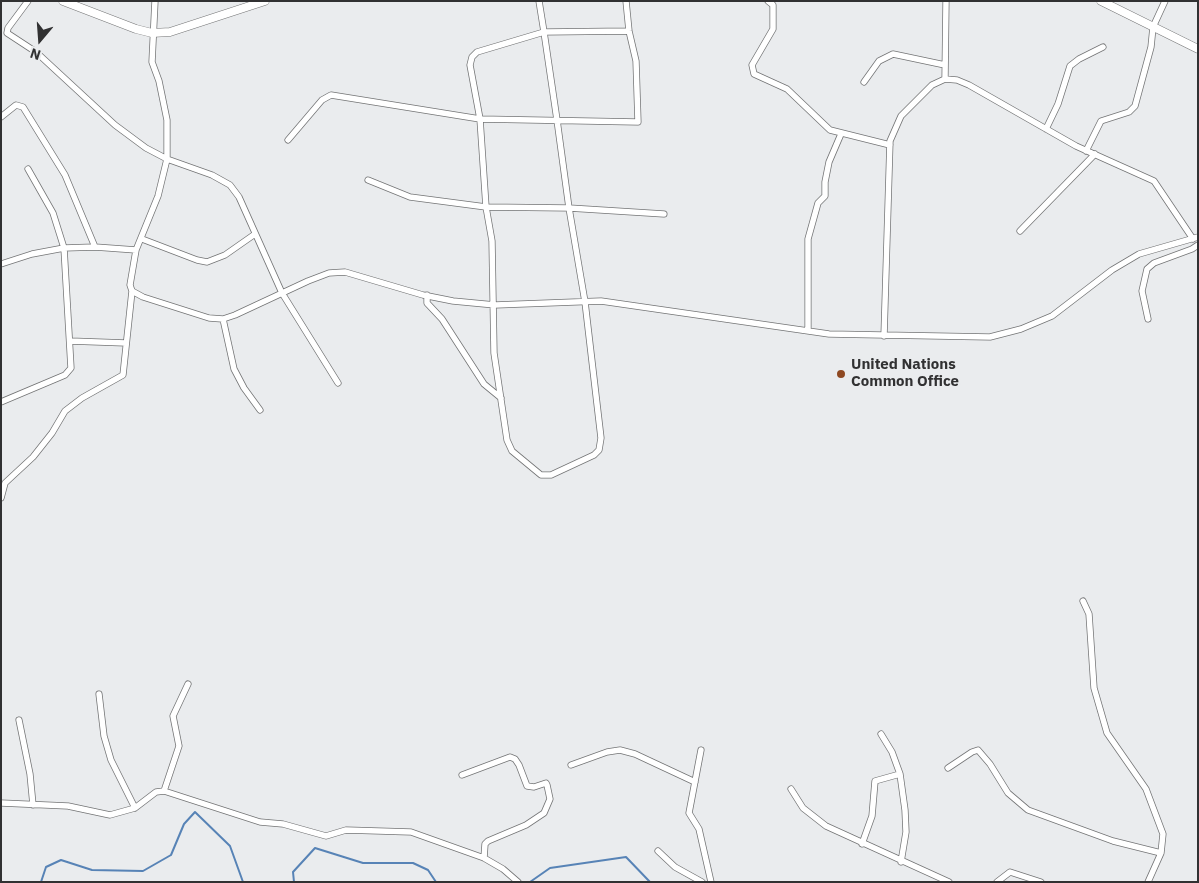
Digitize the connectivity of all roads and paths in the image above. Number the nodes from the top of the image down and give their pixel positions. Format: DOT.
graph roads {
  1 [pos="28,1"];
  2 [pos="63,1"];
  3 [pos="155,1"];
  4 [pos="265,1"];
  5 [pos="539,1"];
  6 [pos="626,1"];
  7 [pos="768,1"];
  8 [pos="946,1"];
  9 [pos="1101,1"];
  10 [pos="1165,1"];
  11 [pos="1154,27"];
  12 [pos="628,31"];
  13 [pos="544,32"];
  14 [pos="152,33"];
  15 [pos="1103,47"];
  16 [pos="1198,49"];
  17 [pos="945,66"];
  18 [pos="945,79"];
  19 [pos="864,82"];
  20 [pos="1,117"];
  21 [pos="480,119"];
  22 [pos="557,120"];
  23 [pos="1046,129"];
  24 [pos="841,134"];
  25 [pos="288,140"];
  26 [pos="890,145"];
  27 [pos="1086,151"];
  28 [pos="1095,154"];
  29 [pos="167,159"];
  30 [pos="28,169"];
  31 [pos="368,180"];
  32 [pos="486,207"];
  33 [pos="569,208"];
  34 [pos="664,214"];
  35 [pos="1020,231"];
  36 [pos="255,234"];
  37 [pos="1195,238"];
  38 [pos="142,240"];
  39 [pos="1198,245"];
  40 [pos="95,246"];
  41 [pos="64,248"];
  42 [pos="136,250"];
  43 [pos="1,264"];
  44 [pos="132,292"];
  45 [pos="282,293"];
  46 [pos="427,295"];
  47 [pos="585,302"];
  48 [pos="495,305"];
  49 [pos="223,319"];
  50 [pos="1148,319"];
  51 [pos="808,331"];
  52 [pos="884,336"];
  53 [pos="70,341"];
  54 [pos="126,343"];
  55 [pos="338,383"];
  56 [pos="501,398"];
  57 [pos="1,402"];
  58 [pos="260,410"];
  59 [pos="1,498"];
  60 [pos="1083,601"];
  61 [pos="188,684"];
  62 [pos="98,694"];
  63 [pos="18,720"];
  64 [pos="881,734"];
  65 [pos="701,750"];
  66 [pos="571,765"];
  67 [pos="948,768"];
  68 [pos="462,774"];
  69 [pos="900,774"];
  70 [pos="695,782"];
  71 [pos="791,790"];
  72 [pos="164,791"];
  73 [pos="1,803"];
  74 [pos="33,805"];
  75 [pos="134,808"];
  76 [pos="862,844"];
  77 [pos="658,851"];
  78 [pos="1161,853"];
  79 [pos="484,858"];
  80 [pos="901,862"];
  81 [pos="518,882"];
  82 [pos="702,882"];
  83 [pos="711,882"];
  84 [pos="949,882"];
  85 [pos="997,882"];
  86 [pos="1041,882"];
  87 [pos="1148,882"];
  1 -- 29 [label="street"];
  2 -- 14 [label="main road"];
  3 -- 14 [label="street"];
  4 -- 14 [label="main road"];
  5 -- 13 [label="street"];
  6 -- 12 [label="street"];
  7 -- 24 [label="street"];
  8 -- 17 [label="street"];
  9 -- 11 [label="main road"];
  10 -- 11 [label="street"];
  11 -- 16 [label="main road"];
  11 -- 27 [label="street"];
  12 -- 13 [label="street"];
  12 -- 22 [label="street"];
  13 -- 21 [label="street"];
  13 -- 22 [label="street"];
  14 -- 29 [label="street"];
  15 -- 23 [label="street"];
  17 -- 18 [label="street"];
  17 -- 19 [label="street"];
  18 -- 23 [label="street"];
  18 -- 26 [label="street"];
  20 -- 40 [label="street"];
  21 -- 22 [label="street"];
  21 -- 25 [label="street"];
  21 -- 32 [label="street"];
  22 -- 33 [label="street"];
  23 -- 27 [label="street"];
  24 -- 26 [label="street"];
  24 -- 51 [label="street"];
  26 -- 52 [label="street"];
  27 -- 28 [label="street"];
  28 -- 35 [label="street"];
  28 -- 37 [label="street"];
  29 -- 36 [label="street"];
  29 -- 38 [label="street"];
  30 -- 41 [label="street"];
  31 -- 32 [label="street"];
  32 -- 33 [label="street"];
  32 -- 48 [label="street"];
  33 -- 34 [label="street"];
  33 -- 47 [label="street"];
  36 -- 38 [label="street"];
  36 -- 45 [label="street"];
  37 -- 52 [label="street"];
  38 -- 42 [label="street"];
  39 -- 50 [label="street"];
  40 -- 41 [label="street"];
  40 -- 42 [label="street"];
  41 -- 43 [label="street"];
  41 -- 53 [label="street"];
  42 -- 44 [label="street"];
  44 -- 49 [label="street"];
  44 -- 54 [label="street"];
  45 -- 46 [label="street"];
  45 -- 49 [label="street"];
  45 -- 55 [label="street"];
  46 -- 48 [label="street"];
  46 -- 56 [label="street"];
  47 -- 48 [label="street"];
  47 -- 51 [label="street"];
  47 -- 56 [label="street"];
  48 -- 56 [label="street"];
  49 -- 58 [label="street"];
  51 -- 52 [label="street"];
  53 -- 54 [label="street"];
  53 -- 57 [label="street"];
  54 -- 59 [label="street"];
  60 -- 78 [label="street"];
  61 -- 72 [label="street"];
  62 -- 75 [label="street"];
  63 -- 74 [label="street"];
  64 -- 69 [label="street"];
  65 -- 70 [label="street"];
  66 -- 70 [label="street"];
  67 -- 78 [label="street"];
  68 -- 79 [label="street"];
  69 -- 76 [label="street"];
  69 -- 80 [label="street"];
  70 -- 83 [label="street"];
  71 -- 76 [label="street"];
  72 -- 75 [label="street"];
  72 -- 79 [label="street"];
  73 -- 74 [label="street"];
  74 -- 75 [label="street"];
  76 -- 80 [label="street"];
  77 -- 82 [label="street"];
  78 -- 87 [label="street"];
  79 -- 81 [label="street"];
  80 -- 84 [label="street"];
  85 -- 86 [label="street"];
}
